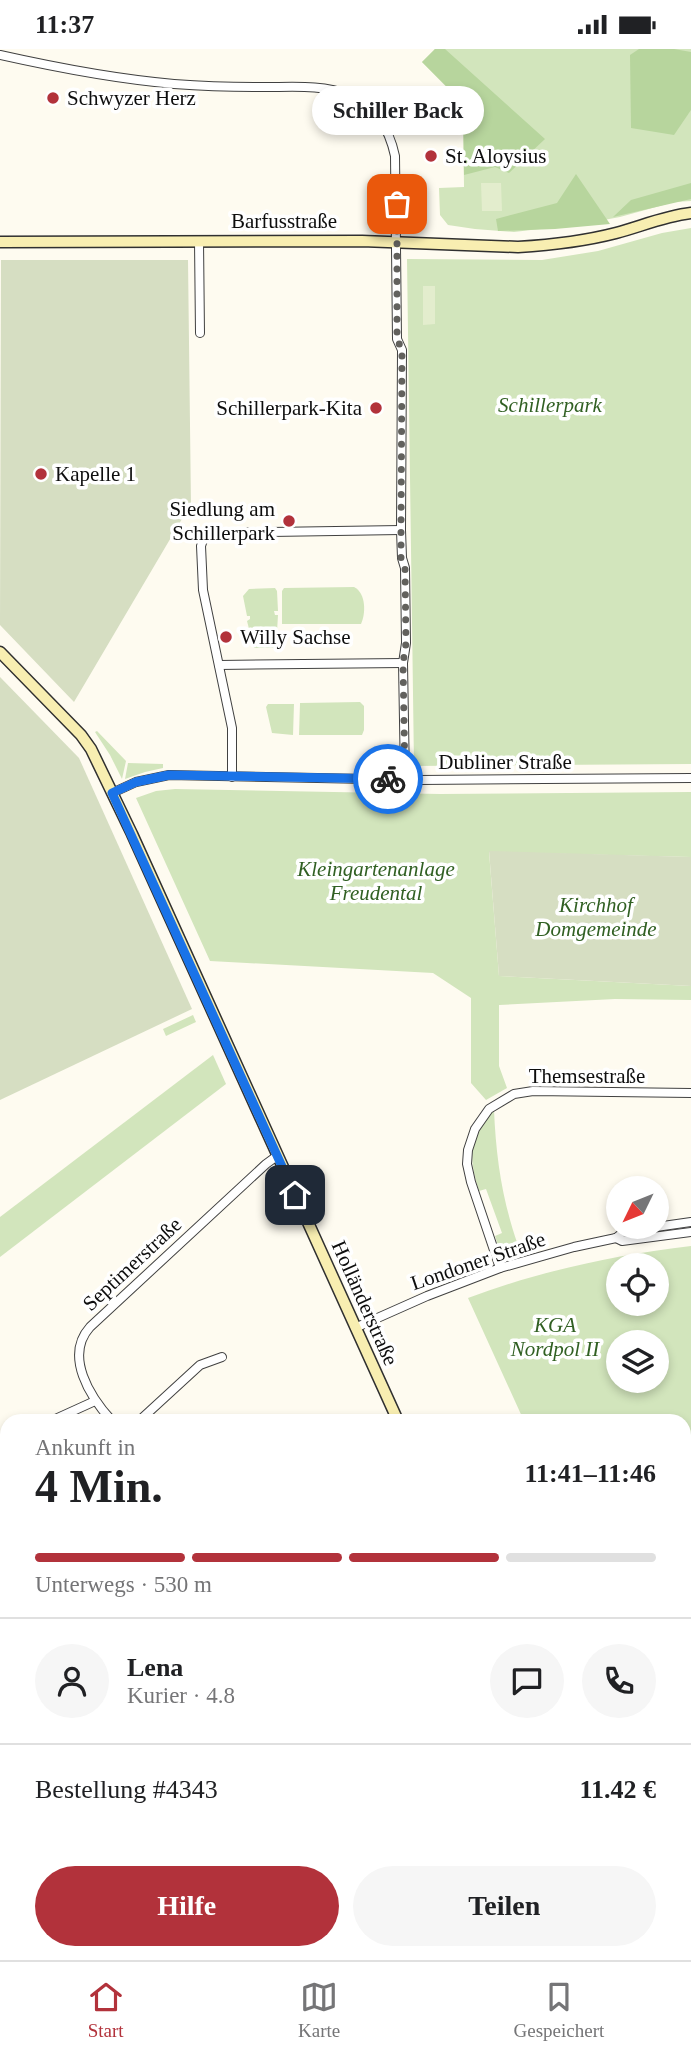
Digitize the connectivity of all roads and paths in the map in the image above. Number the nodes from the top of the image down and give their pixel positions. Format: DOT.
graph roads {
  1 [pos="0,55"];
  2 [pos="691,213"];
  3 [pos="199,241"];
  4 [pos="397,241"];
  5 [pos="0,242"];
  6 [pos="200,333"];
  7 [pos="401,530"];
  8 [pos="0,652"];
  9 [pos="403,663"];
  10 [pos="219,665"];
  11 [pos="232,777"];
  12 [pos="691,778"];
  13 [pos="405,779"];
  14 [pos="112,793"];
  15 [pos="691,1093"];
  16 [pos="277,1156"];
  17 [pos="691,1222"];
  18 [pos="669,1225"];
  19 [pos="691,1232"];
  20 [pos="669,1235"];
  21 [pos="612,1239"];
  22 [pos="618,1239"];
  23 [pos="637,1239"];
  24 [pos="500,1268"];
  25 [pos="355,1328"];
  26 [pos="222,1357"];
  27 [pos="95,1401"];
  28 [pos="66,1414"];
  29 [pos="105,1414"];
  30 [pos="147,1414"];
  31 [pos="395,1414"];
  1 -- 4 [label="street"];
  2 -- 4 [label="street, Barfusstraße"];
  3 -- 4 [label="street, Barfusstraße"];
  3 -- 5 [label="street, Barfusstraße"];
  3 -- 6 [label="street"];
  4 -- 7 [label="street"];
  7 -- 9 [label="street"];
  7 -- 10 [label="street"];
  8 -- 14 [label="street, Holländerstraße"];
  9 -- 10 [label="street"];
  9 -- 13 [label="street"];
  10 -- 11 [label="street"];
  11 -- 13 [label="street, Dubliner Straße"];
  11 -- 14 [label="street, Dubliner Straße"];
  12 -- 13 [label="street, Dubliner Straße"];
  14 -- 16 [label="street, Holländerstraße"];
  15 -- 24 [label="street, Themsestraße"];
  16 -- 25 [label="street, Holländerstraße"];
  16 -- 27 [label="street, Septimerstraße"];
  17 -- 18 [label="street, Londoner Straße"];
  19 -- 20 [label="street, Londoner Straße"];
  21 -- 24 [label="street, Londoner Straße"];
  22 -- 23 [label="street, Londoner Straße"];
  24 -- 25 [label="street, Londoner Straße"];
  25 -- 31 [label="street, Holländerstraße"];
  26 -- 30 [label="street"];
  27 -- 28 [label="street"];
  27 -- 29 [label="street, Septimerstraße"];
}
